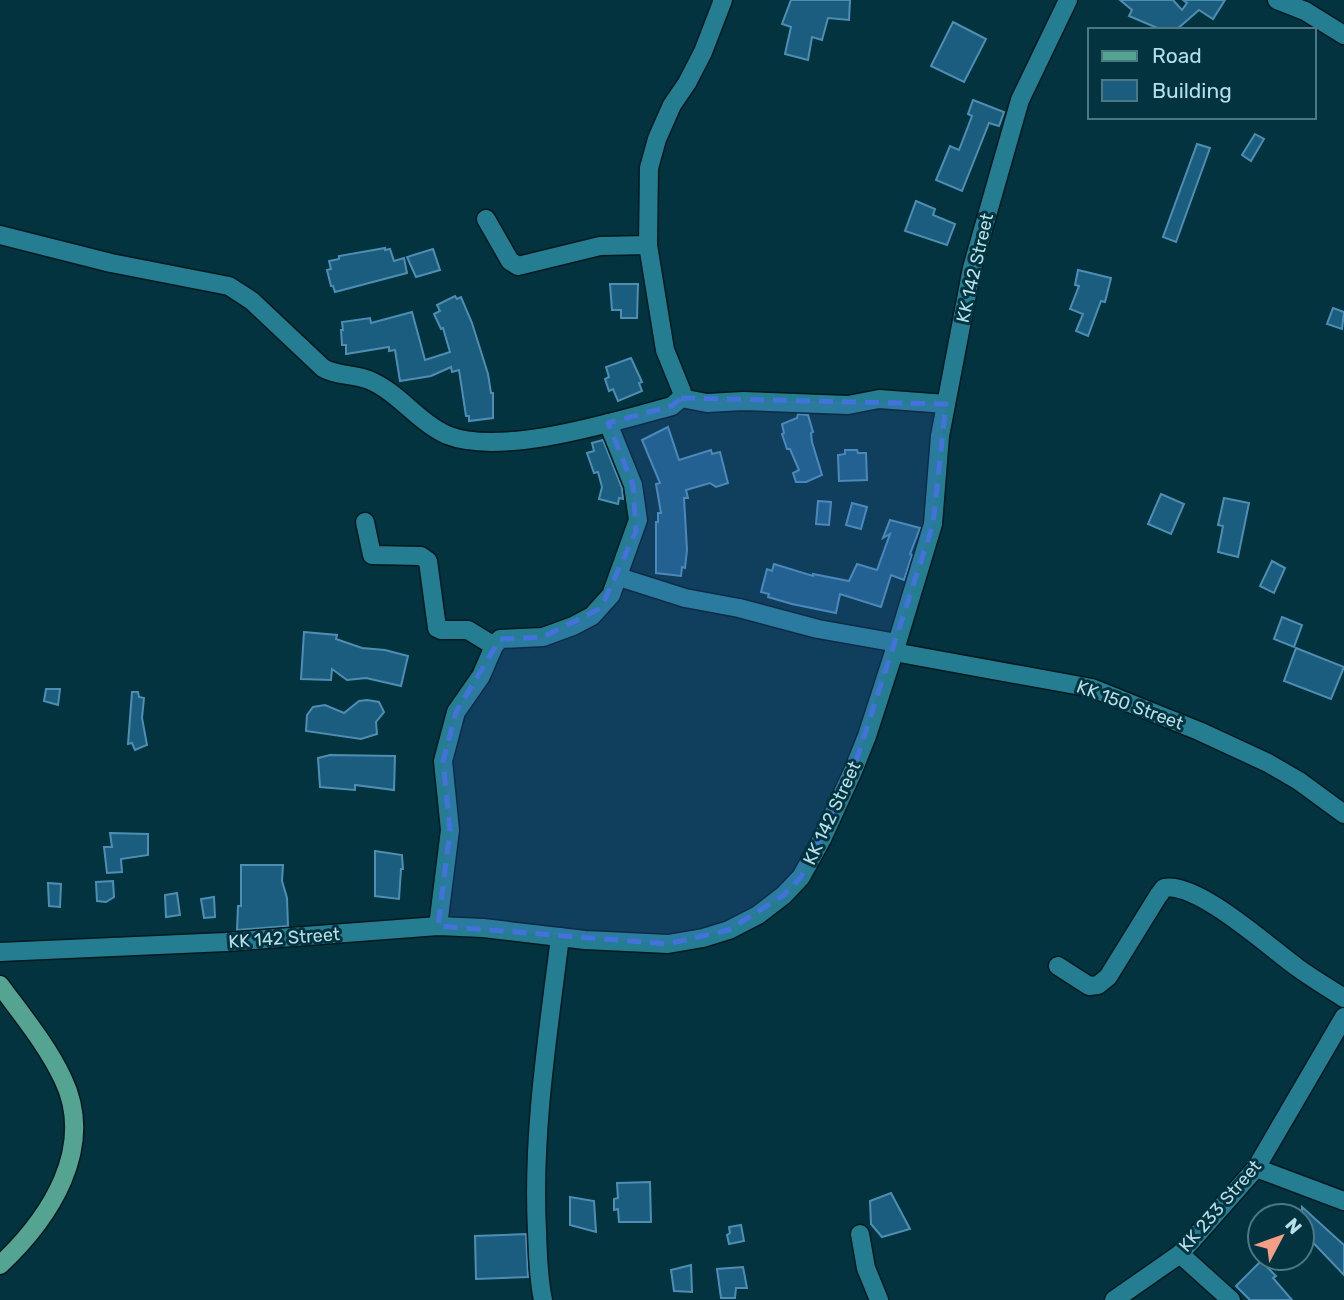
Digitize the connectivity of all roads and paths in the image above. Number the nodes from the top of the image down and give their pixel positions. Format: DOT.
graph roads {
  1 [pos="723,0"];
  2 [pos="1068,0"];
  3 [pos="1277,0"];
  4 [pos="1344,35"];
  5 [pos="486,219"];
  6 [pos="0,235"];
  7 [pos="648,244"];
  8 [pos="681,398"];
  9 [pos="946,404"];
  10 [pos="608,423"];
  11 [pos="365,522"];
  12 [pos="619,577"];
  13 [pos="494,646"];
  14 [pos="896,648"];
  15 [pos="1344,814"];
  16 [pos="438,926"];
  17 [pos="560,937"];
  18 [pos="0,952"];
  19 [pos="1058,966"];
  20 [pos="0,985"];
  21 [pos="1344,998"];
  22 [pos="1344,1017"];
  23 [pos="1256,1168"];
  24 [pos="1344,1201"];
  25 [pos="860,1234"];
  26 [pos="1180,1254"];
  27 [pos="0,1265"];
  28 [pos="543,1300"];
  29 [pos="879,1300"];
  30 [pos="1114,1300"];
  31 [pos="1231,1300"];
  1 -- 7 [label="street"];
  2 -- 9 [label="street, KK 142 Street"];
  3 -- 4 [label="street"];
  5 -- 7 [label="street"];
  6 -- 10 [label="street"];
  7 -- 8 [label="street"];
  8 -- 9 [label="street"];
  8 -- 10 [label="street"];
  9 -- 14 [label="street, KK 142 Street"];
  10 -- 12 [label="street"];
  11 -- 13 [label="street"];
  12 -- 13 [label="street"];
  12 -- 14 [label="street, KK 150 Street"];
  13 -- 16 [label="street"];
  14 -- 15 [label="street, KK 150 Street"];
  14 -- 17 [label="street, KK 142 Street"];
  16 -- 17 [label="street, KK 142 Street"];
  16 -- 18 [label="street, KK 142 Street"];
  17 -- 28 [label="street"];
  19 -- 21 [label="street"];
  20 -- 27 [label="main road"];
  22 -- 23 [label="street, KK 233 Street"];
  23 -- 24 [label="street"];
  23 -- 26 [label="street, KK 233 Street"];
  25 -- 29 [label="street"];
  26 -- 30 [label="street, KK 233 Street"];
  26 -- 31 [label="street"];
}
